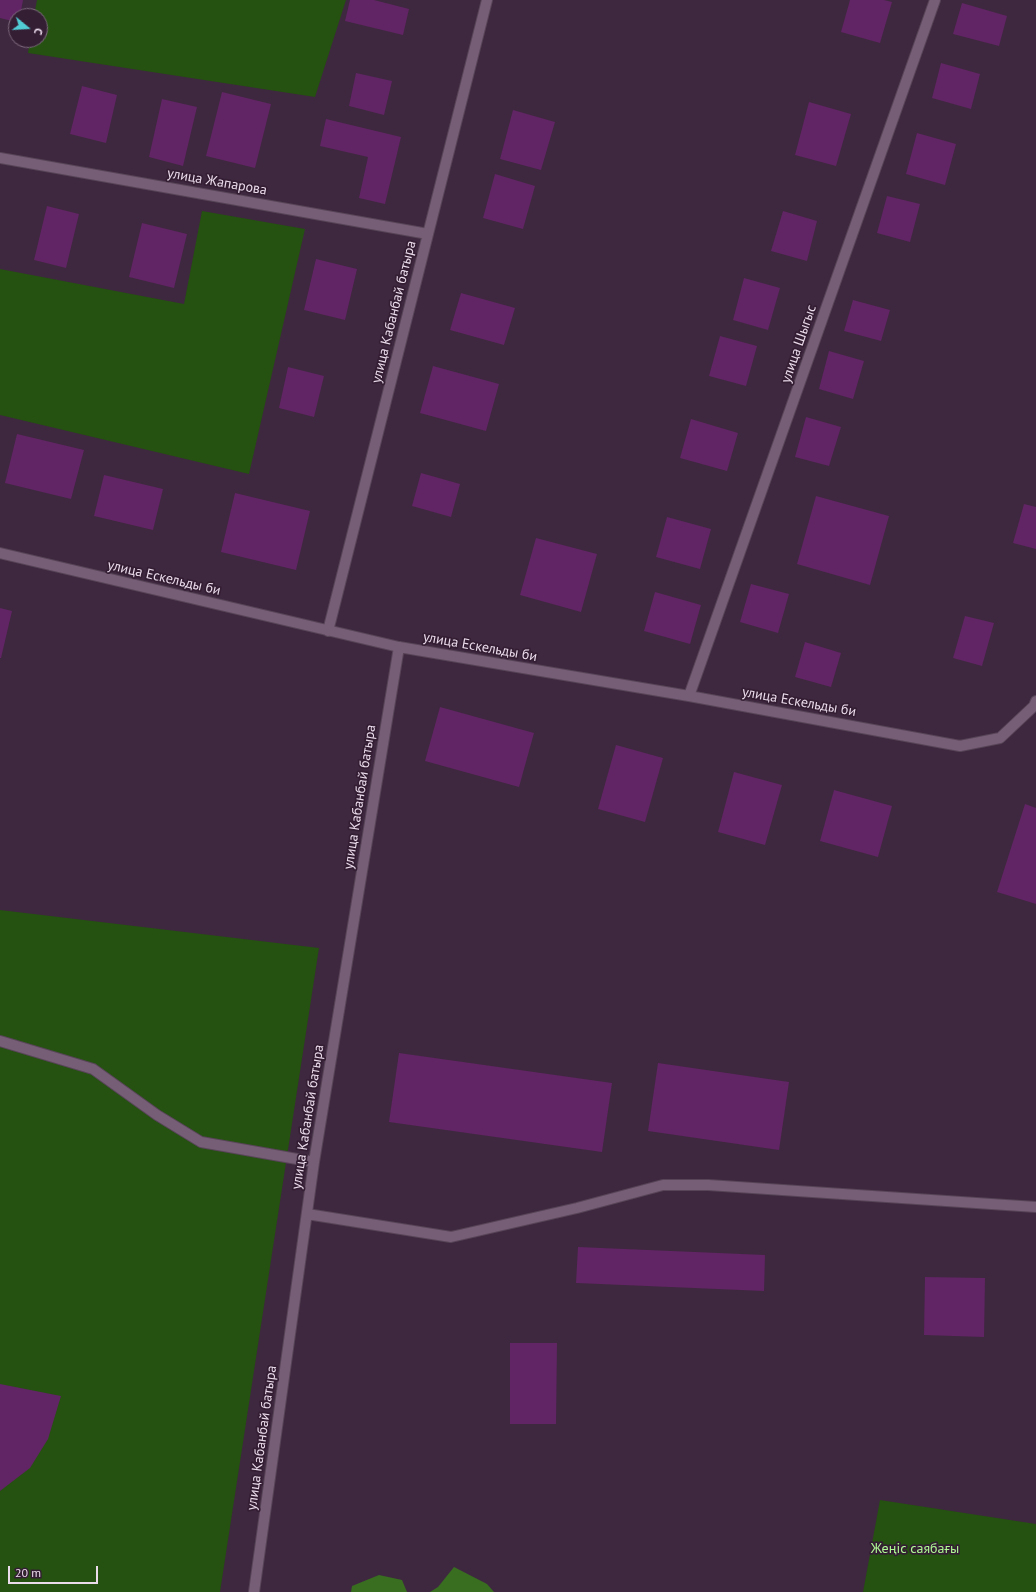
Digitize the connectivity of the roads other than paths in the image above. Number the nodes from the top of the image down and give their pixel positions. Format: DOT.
graph roads {
  1 [pos="487,0"];
  2 [pos="935,0"];
  3 [pos="0,158"];
  4 [pos="428,234"];
  5 [pos="0,554"];
  6 [pos="328,631"];
  7 [pos="398,647"];
  8 [pos="689,696"];
  9 [pos="1036,702"];
  10 [pos="0,1041"];
  11 [pos="314,1162"];
  12 [pos="1036,1207"];
  13 [pos="307,1214"];
  14 [pos="254,1592"];
  1 -- 4 [label="street, улица Кабанбай батыра"];
  2 -- 8 [label="street, улица Шыгыс"];
  3 -- 4 [label="street, улица Жапарова"];
  4 -- 6 [label="street, улица Кабанбай батыра"];
  5 -- 6 [label="street, улица Ескельды би"];
  6 -- 7 [label="street, улица Ескельды би"];
  7 -- 8 [label="street, улица Ескельды би"];
  7 -- 11 [label="street, улица Кабанбай батыра"];
  8 -- 9 [label="street, улица Ескельды би"];
  10 -- 11 [label="street"];
  11 -- 13 [label="street, улица Кабанбай батыра"];
  12 -- 13 [label="street"];
  13 -- 14 [label="street, улица Кабанбай батыра"];
}
